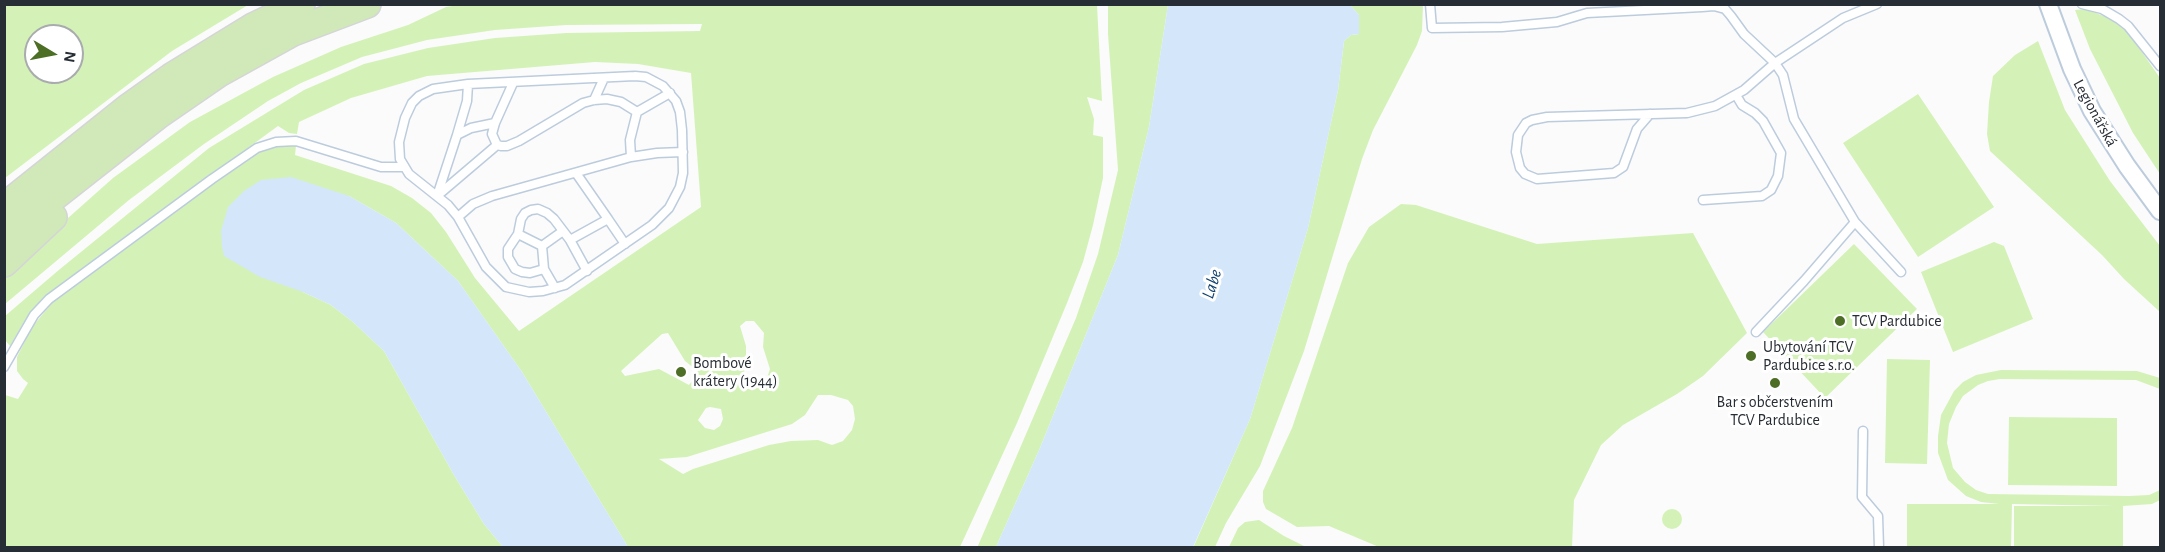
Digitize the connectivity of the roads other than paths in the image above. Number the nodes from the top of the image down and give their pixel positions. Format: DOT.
graph roads {
  1 [pos="301,4"];
  2 [pos="368,4"];
  3 [pos="1430,4"];
  4 [pos="1877,4"];
  5 [pos="2048,4"];
  6 [pos="2082,4"];
  7 [pos="1775,63"];
  8 [pos="2160,66"];
  9 [pos="604,78"];
  10 [pos="513,83"];
  11 [pos="468,84"];
  12 [pos="670,93"];
  13 [pos="1736,95"];
  14 [pos="594,100"];
  15 [pos="637,112"];
  16 [pos="1650,114"];
  17 [pos="495,123"];
  18 [pos="457,135"];
  19 [pos="497,145"];
  20 [pos="682,152"];
  21 [pos="105,157"];
  22 [pos="631,157"];
  23 [pos="404,167"];
  24 [pos="576,173"];
  25 [pos="437,196"];
  26 [pos="1702,200"];
  27 [pos="4,207"];
  28 [pos="2160,211"];
  29 [pos="458,217"];
  30 [pos="608,219"];
  31 [pos="1855,222"];
  32 [pos="563,231"];
  33 [pos="518,234"];
  34 [pos="4,236"];
  35 [pos="570,240"];
  36 [pos="625,244"];
  37 [pos="542,246"];
  38 [pos="4,263"];
  39 [pos="544,268"];
  40 [pos="587,271"];
  41 [pos="1901,272"];
  42 [pos="555,288"];
  43 [pos="1756,332"];
  44 [pos="6,360"];
  45 [pos="1863,431"];
  46 [pos="1879,548"];
  1 -- 27 [label="main road"];
  2 -- 21 [label="main road"];
  3 -- 7 [label="lane"];
  4 -- 7 [label="lane"];
  5 -- 28 [label="street, Legionářská"];
  6 -- 8 [label="lane"];
  7 -- 13 [label="lane"];
  7 -- 31 [label="lane"];
  9 -- 10 [label="lane"];
  9 -- 12 [label="lane"];
  9 -- 14 [label="lane"];
  10 -- 11 [label="lane"];
  10 -- 17 [label="lane"];
  11 -- 18 [label="lane"];
  11 -- 23 [label="lane"];
  12 -- 15 [label="lane"];
  12 -- 20 [label="lane"];
  13 -- 16 [label="lane"];
  13 -- 26 [label="lane"];
  14 -- 15 [label="lane"];
  14 -- 19 [label="lane"];
  15 -- 22 [label="lane"];
  16 -- 16 [label="lane"];
  17 -- 18 [label="lane"];
  17 -- 19 [label="lane"];
  18 -- 25 [label="lane"];
  19 -- 25 [label="lane"];
  20 -- 22 [label="lane"];
  20 -- 36 [label="lane"];
  21 -- 34 [label="main road"];
  21 -- 38 [label="main road"];
  22 -- 24 [label="lane"];
  23 -- 25 [label="lane"];
  23 -- 44 [label="lane"];
  24 -- 29 [label="lane"];
  24 -- 30 [label="lane"];
  25 -- 29 [label="lane"];
  29 -- 42 [label="lane"];
  30 -- 35 [label="lane"];
  30 -- 36 [label="lane"];
  31 -- 41 [label="lane"];
  31 -- 43 [label="lane"];
  32 -- 33 [label="lane"];
  32 -- 35 [label="lane"];
  32 -- 37 [label="lane"];
  33 -- 37 [label="lane"];
  33 -- 39 [label="lane"];
  35 -- 40 [label="lane"];
  36 -- 40 [label="lane"];
  37 -- 39 [label="lane"];
  39 -- 42 [label="lane"];
  40 -- 42 [label="lane"];
  45 -- 46 [label="lane"];
}
